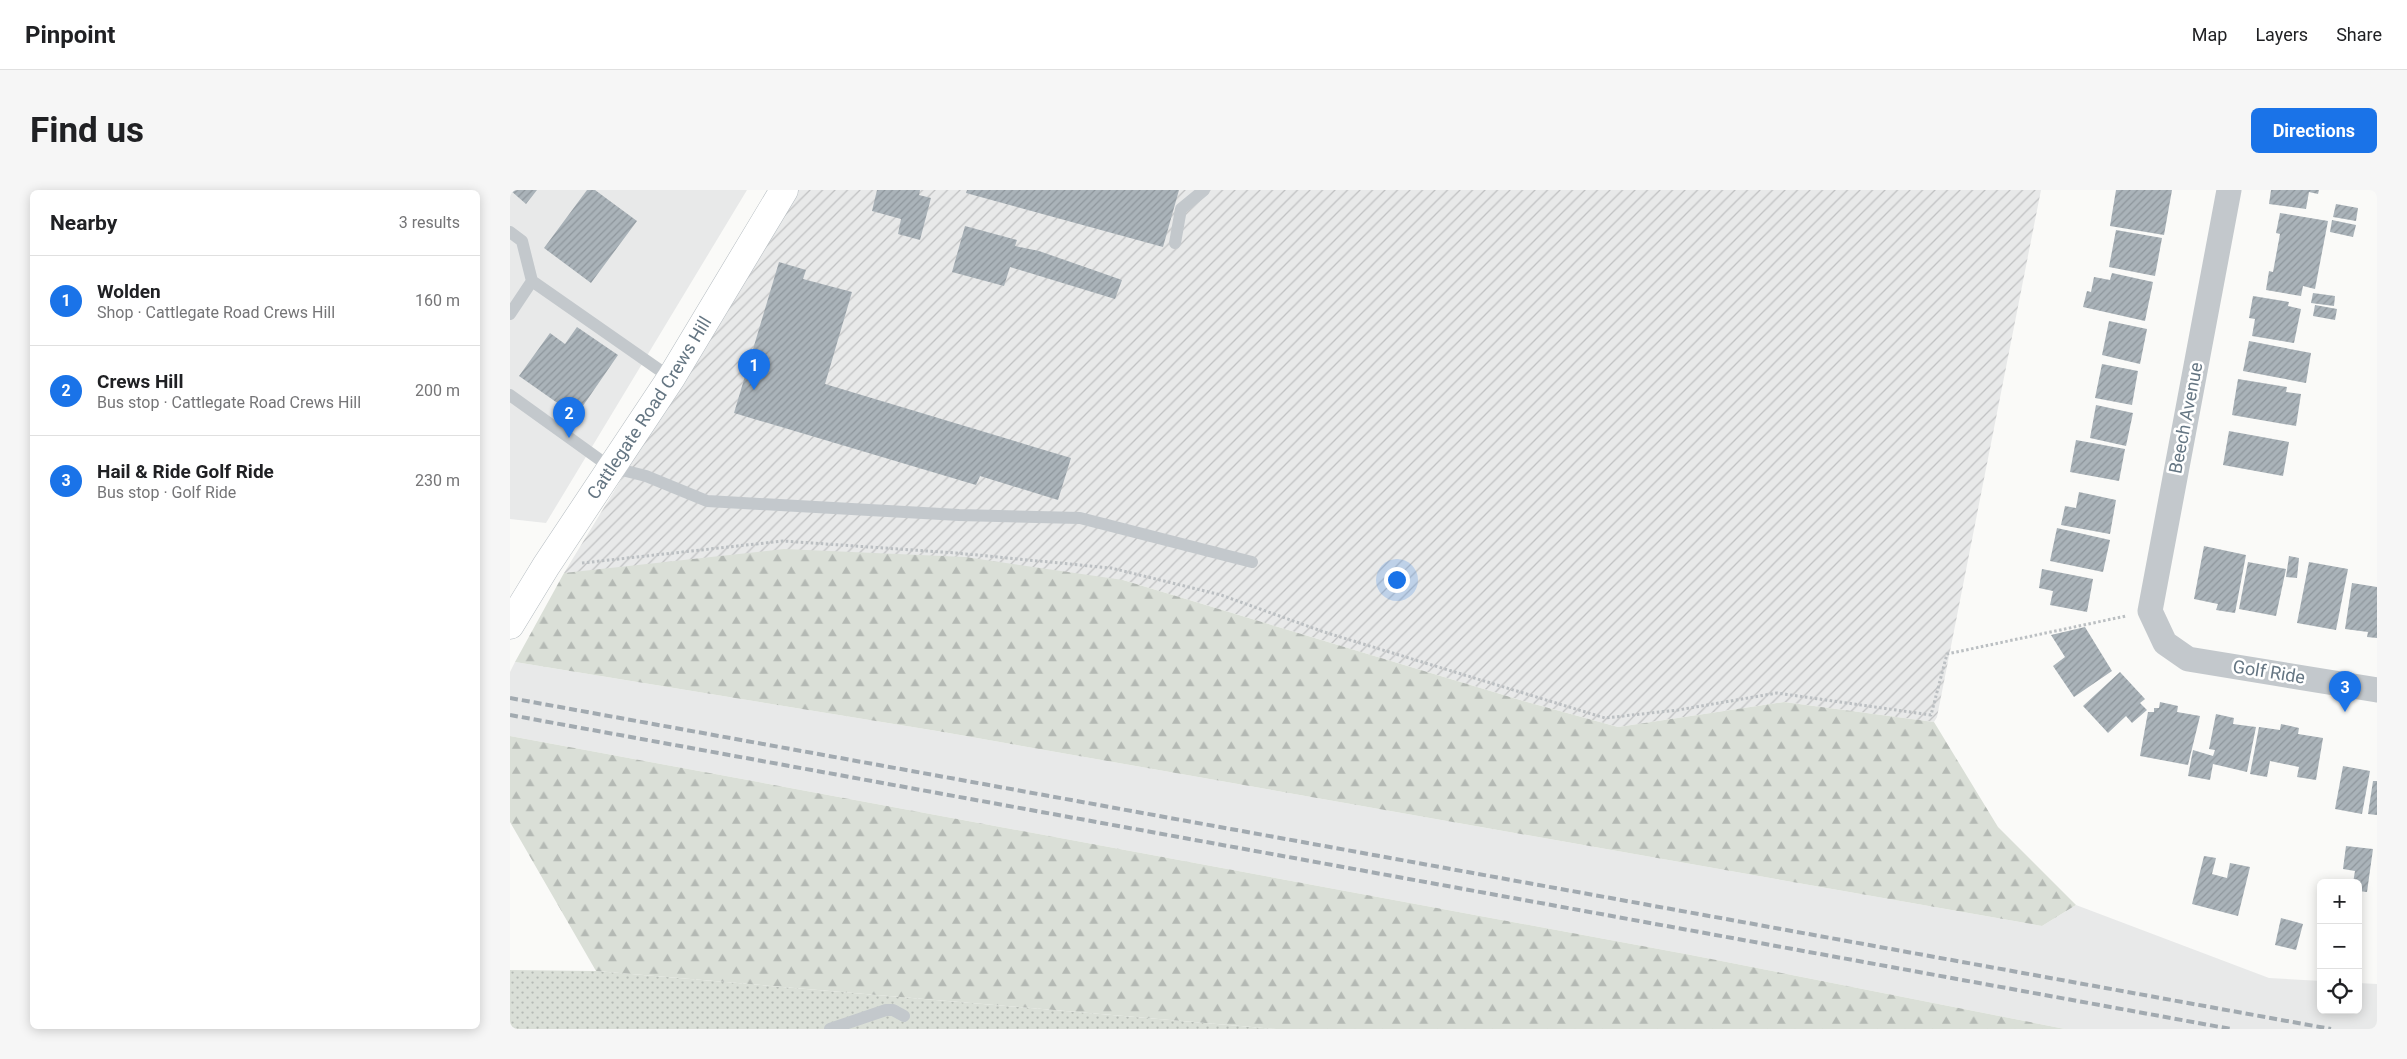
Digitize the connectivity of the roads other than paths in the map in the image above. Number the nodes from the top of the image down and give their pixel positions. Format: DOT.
graph roads {
  1 [pos="784,190"];
  2 [pos="1204,190"];
  3 [pos="2229,190"];
  4 [pos="510,232"];
  5 [pos="1175,243"];
  6 [pos="532,281"];
  7 [pos="510,314"];
  8 [pos="671,378"];
  9 [pos="510,395"];
  10 [pos="610,468"];
  11 [pos="1252,562"];
  12 [pos="510,625"];
  13 [pos="2165,643"];
  14 [pos="2377,690"];
  15 [pos="904,1016"];
  16 [pos="830,1029"];
  1 -- 8 [label="street, Cattlegate Road Crews Hill"];
  2 -- 5 [label="lane"];
  3 -- 13 [label="street, Beech Avenue"];
  4 -- 6 [label="lane"];
  6 -- 7 [label="lane"];
  6 -- 8 [label="lane"];
  8 -- 10 [label="street, Cattlegate Road Crews Hill"];
  9 -- 10 [label="lane"];
  10 -- 11 [label="lane"];
  10 -- 12 [label="street, Cattlegate Road Crews Hill"];
  13 -- 14 [label="street, Golf Ride"];
  15 -- 16 [label="lane"];
}
